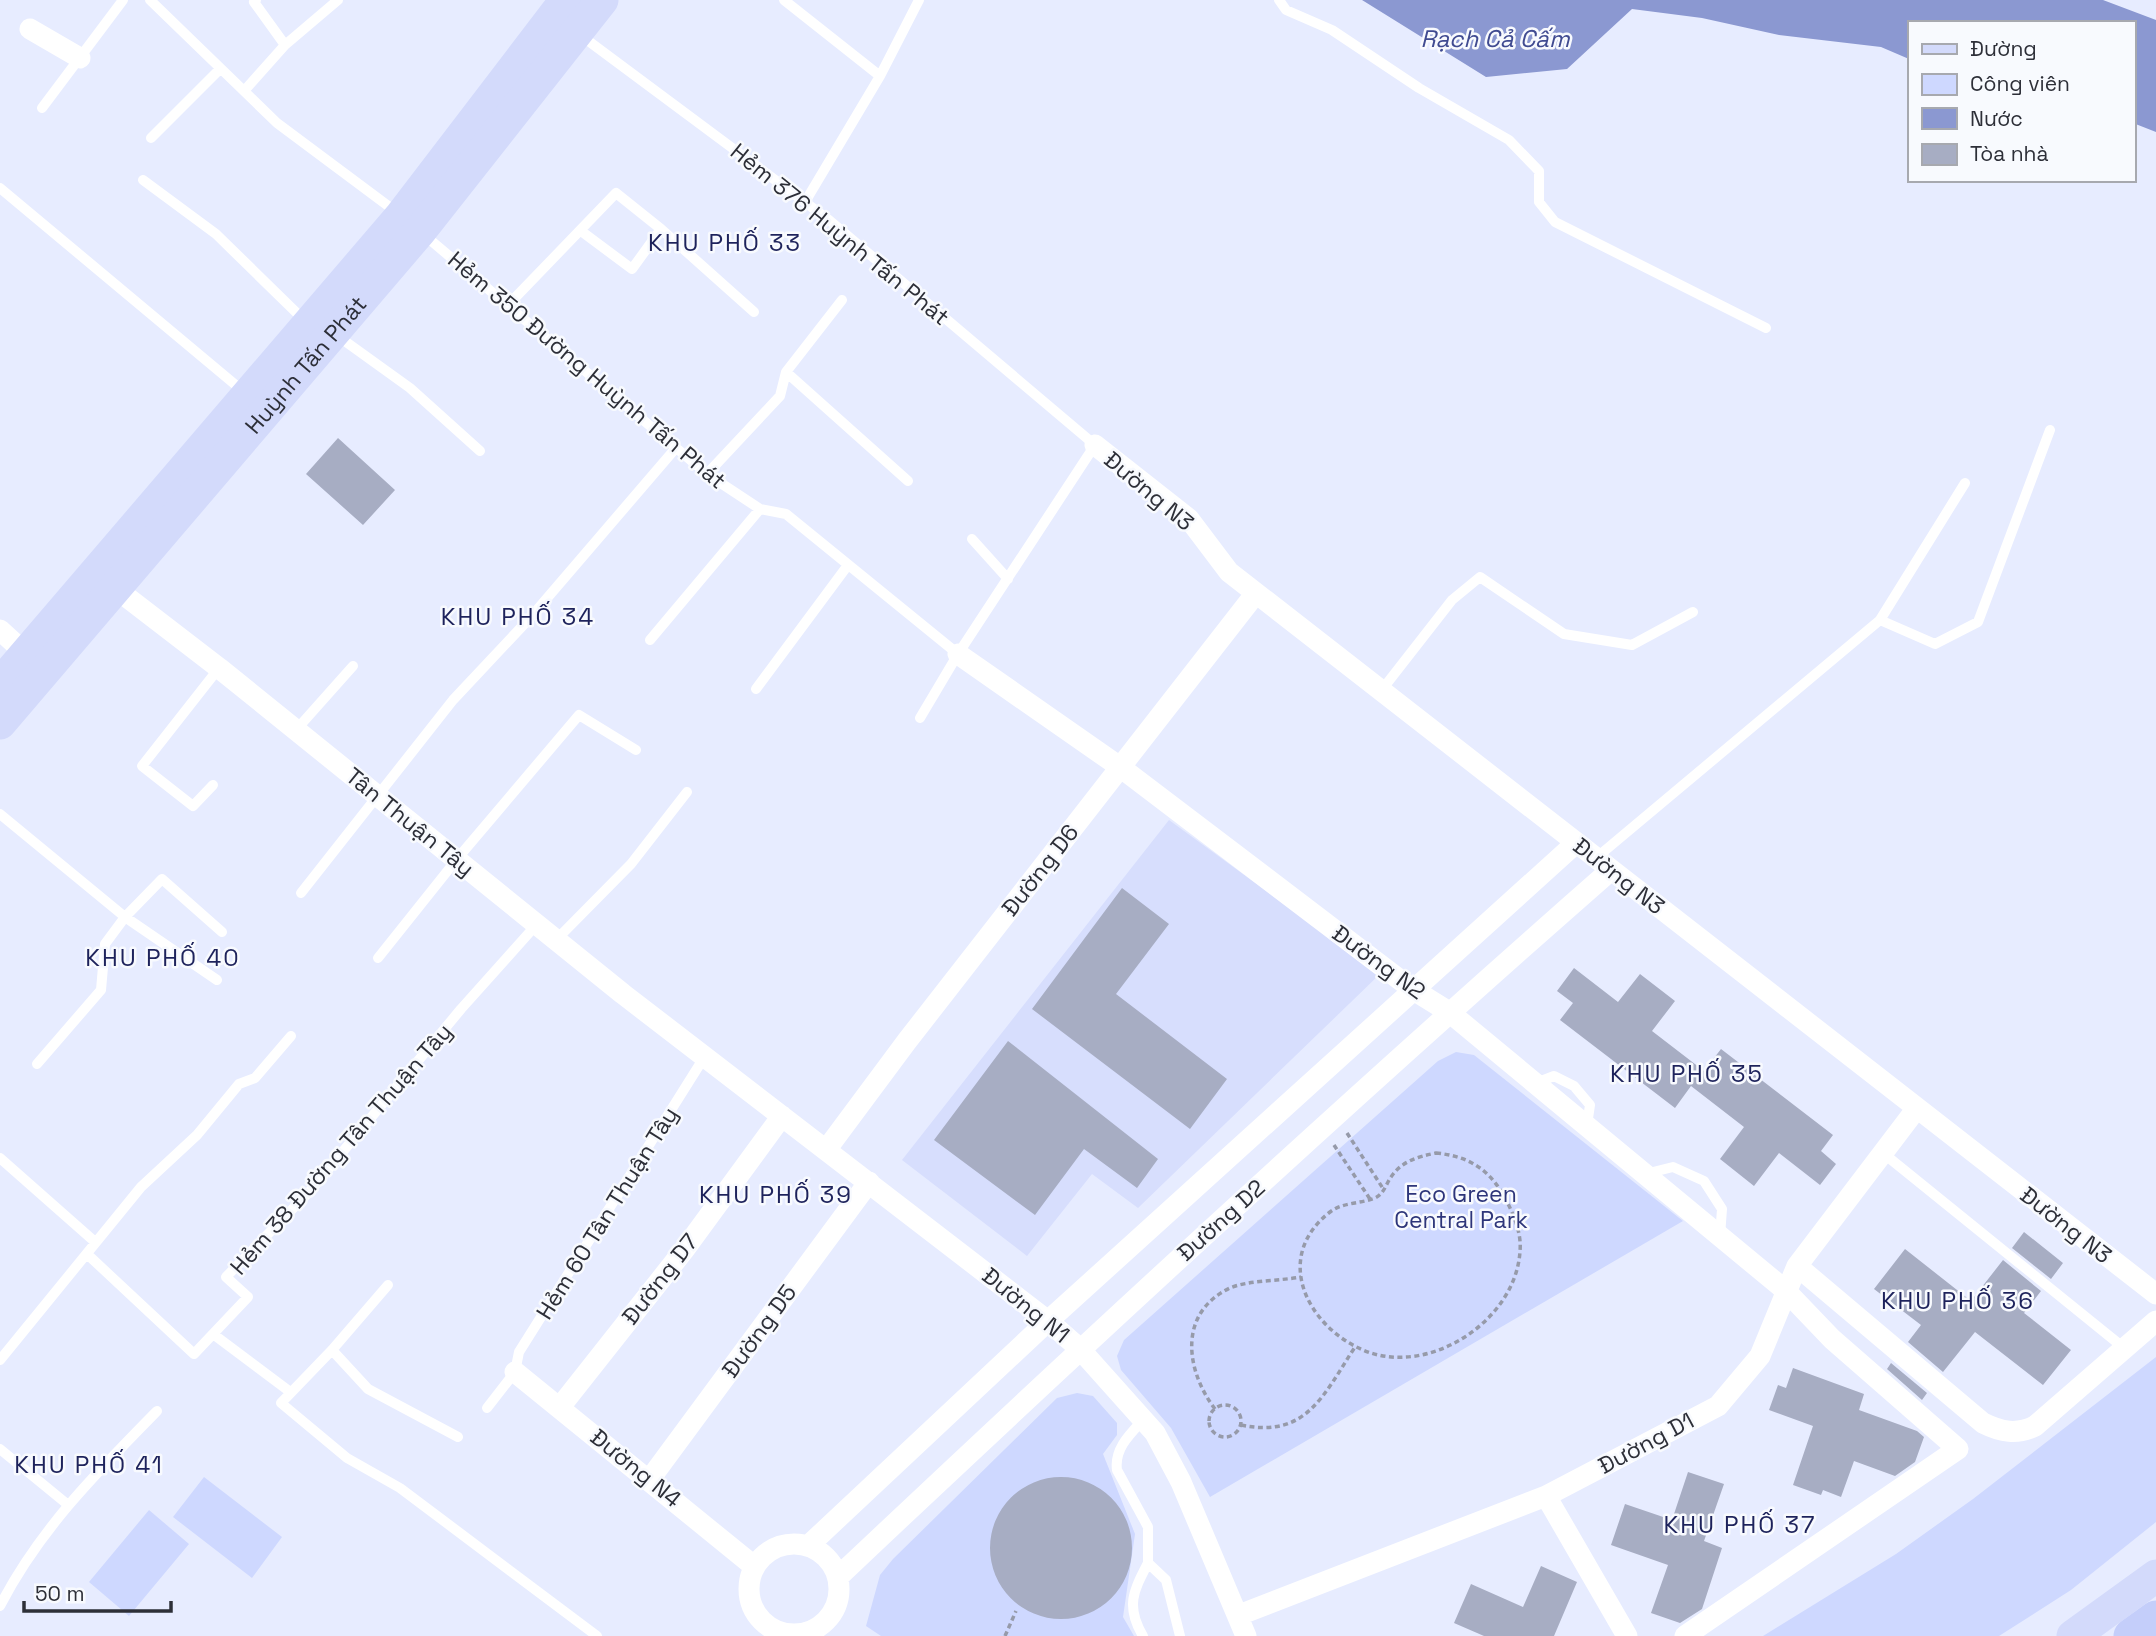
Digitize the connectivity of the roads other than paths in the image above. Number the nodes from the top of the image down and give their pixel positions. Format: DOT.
graph roads {
  1 [pos="106,0"];
  2 [pos="150,0"];
  3 [pos="256,0"];
  4 [pos="338,0"];
  5 [pos="566,0"];
  6 [pos="601,0"];
  7 [pos="784,0"];
  8 [pos="919,0"];
  9 [pos="1279,0"];
  10 [pos="120,4"];
  11 [pos="30,29"];
  12 [pos="577,33"];
  13 [pos="285,45"];
  14 [pos="80,58"];
  15 [pos="220,68"];
  16 [pos="880,76"];
  17 [pos="244,91"];
  18 [pos="42,108"];
  19 [pos="151,138"];
  20 [pos="144,180"];
  21 [pos="0,188"];
  22 [pos="805,202"];
  23 [pos="410,223"];
  24 [pos="661,229"];
  25 [pos="582,231"];
  26 [pos="842,300"];
  27 [pos="509,304"];
  28 [pos="754,312"];
  29 [pos="320,328"];
  30 [pos="1766,328"];
  31 [pos="786,372"];
  32 [pos="246,394"];
  33 [pos="2050,430"];
  34 [pos="1095,445"];
  35 [pos="675,449"];
  36 [pos="480,452"];
  37 [pos="707,474"];
  38 [pos="908,481"];
  39 [pos="1965,483"];
  40 [pos="760,509"];
  41 [pos="972,539"];
  42 [pos="848,565"];
  43 [pos="1007,579"];
  44 [pos="115,588"];
  45 [pos="1256,593"];
  46 [pos="1693,612"];
  47 [pos="1880,620"];
  48 [pos="0,630"];
  49 [pos="650,640"];
  50 [pos="958,654"];
  51 [pos="35,662"];
  52 [pos="353,666"];
  53 [pos="219,668"];
  54 [pos="0,684"];
  55 [pos="756,689"];
  56 [pos="1381,691"];
  57 [pos="920,718"];
  58 [pos="0,723"];
  59 [pos="296,730"];
  60 [pos="636,750"];
  61 [pos="1120,767"];
  62 [pos="213,785"];
  63 [pos="687,792"];
  64 [pos="379,797"];
  65 [pos="0,814"];
  66 [pos="1576,842"];
  67 [pos="457,859"];
  68 [pos="1603,864"];
  69 [pos="301,893"];
  70 [pos="125,916"];
  71 [pos="537,924"];
  72 [pos="222,932"];
  73 [pos="556,940"];
  74 [pos="379,958"];
  75 [pos="217,980"];
  76 [pos="1412,989"];
  77 [pos="1449,1012"];
  78 [pos="290,1036"];
  79 [pos="705,1056"];
  80 [pos="37,1064"];
  81 [pos="1917,1108"];
  82 [pos="782,1116"];
  83 [pos="827,1150"];
  84 [pos="1883,1153"];
  85 [pos="0,1158"];
  86 [pos="1645,1174"];
  87 [pos="869,1182"];
  88 [pos="1720,1236"];
  89 [pos="94,1241"];
  90 [pos="87,1254"];
  91 [pos="1797,1266"];
  92 [pos="388,1285"];
  93 [pos="1785,1290"];
  94 [pos="2156,1294"];
  95 [pos="1854,1314"];
  96 [pos="1048,1321"];
  97 [pos="2156,1321"];
  98 [pos="213,1334"];
  99 [pos="1832,1339"];
  100 [pos="1079,1348"];
  101 [pos="2124,1348"];
  102 [pos="332,1350"];
  103 [pos="0,1360"];
  104 [pos="515,1372"];
  105 [pos="289,1391"];
  106 [pos="1951,1396"];
  107 [pos="561,1407"];
  108 [pos="486,1408"];
  109 [pos="157,1411"];
  110 [pos="1143,1420"];
  111 [pos="1928,1423"];
  112 [pos="458,1437"];
  113 [pos="0,1449"];
  114 [pos="650,1479"];
  115 [pos="1546,1496"];
  116 [pos="66,1504"];
  117 [pos="808,1546"];
  118 [pos="1149,1563"];
  119 [pos="755,1567"];
  120 [pos="2156,1576"];
  121 [pos="838,1577"];
  122 [pos="0,1580"];
  123 [pos="10,1588"];
  124 [pos="0,1606"];
  125 [pos="1240,1615"];
  126 [pos="2156,1618"];
  127 [pos="775,1633"];
  128 [pos="597,1636"];
  129 [pos="1143,1636"];
  130 [pos="1181,1636"];
  131 [pos="1246,1636"];
  132 [pos="1627,1636"];
  133 [pos="1685,1636"];
  134 [pos="2073,1636"];
  135 [pos="2132,1636"];
  1 -- 10 [label="lane"];
  2 -- 15 [label="lane, Hẻm 350 Đường Huỳnh Tấn Phát"];
  3 -- 13 [label="lane"];
  4 -- 13 [label="lane"];
  5 -- 23 [label="main road, Huỳnh Tấn Phát"];
  6 -- 12 [label="main road, Huỳnh Tấn Phát"];
  7 -- 16 [label="lane"];
  8 -- 16 [label="lane"];
  9 -- 30 [label="lane"];
  10 -- 14 [label="lane"];
  11 -- 14 [label="street"];
  12 -- 22 [label="lane, Hẻm 376 Huỳnh Tấn Phát"];
  12 -- 23 [label="main road, Huỳnh Tấn Phát"];
  13 -- 17 [label="lane"];
  14 -- 18 [label="lane"];
  15 -- 17 [label="lane, Hẻm 350 Đường Huỳnh Tấn Phát"];
  15 -- 19 [label="lane"];
  16 -- 22 [label="lane"];
  17 -- 23 [label="lane, Hẻm 350 Đường Huỳnh Tấn Phát"];
  20 -- 29 [label="lane"];
  21 -- 32 [label="lane"];
  22 -- 34 [label="lane, Hẻm 376 Huỳnh Tấn Phát"];
  23 -- 27 [label="lane, Hẻm 350 Đường Huỳnh Tấn Phát"];
  23 -- 29 [label="main road, Huỳnh Tấn Phát"];
  24 -- 25 [label="lane"];
  24 -- 25 [label="lane"];
  24 -- 28 [label="lane"];
  25 -- 27 [label="lane"];
  26 -- 31 [label="lane"];
  27 -- 35 [label="lane, Hẻm 350 Đường Huỳnh Tấn Phát"];
  29 -- 32 [label="main road, Huỳnh Tấn Phát"];
  29 -- 36 [label="lane"];
  29 -- 44 [label="main road, Huỳnh Tấn Phát"];
  31 -- 37 [label="lane"];
  31 -- 38 [label="lane"];
  32 -- 51 [label="main road, Huỳnh Tấn Phát"];
  33 -- 47 [label="lane"];
  34 -- 43 [label="lane"];
  34 -- 45 [label="street, Đường N3"];
  35 -- 37 [label="lane, Hẻm 350 Đường Huỳnh Tấn Phát"];
  35 -- 64 [label="lane"];
  37 -- 40 [label="lane, Hẻm 350 Đường Huỳnh Tấn Phát"];
  39 -- 47 [label="lane"];
  40 -- 42 [label="lane, Hẻm 350 Đường Huỳnh Tấn Phát"];
  40 -- 49 [label="lane"];
  41 -- 43 [label="lane"];
  42 -- 50 [label="lane, Hẻm 350 Đường Huỳnh Tấn Phát"];
  42 -- 55 [label="lane"];
  43 -- 50 [label="lane"];
  44 -- 51 [label="main road, Huỳnh Tấn Phát"];
  44 -- 53 [label="street, Tân Thuận Tây"];
  45 -- 56 [label="street, Đường N3"];
  45 -- 61 [label="street, Đường D6"];
  46 -- 56 [label="lane"];
  47 -- 68 [label="lane"];
  48 -- 51 [label="street"];
  50 -- 57 [label="lane"];
  50 -- 61 [label="street, Đường N2"];
  51 -- 54 [label="main road, Huỳnh Tấn Phát"];
  51 -- 58 [label="main road, Huỳnh Tấn Phát"];
  52 -- 59 [label="lane"];
  53 -- 59 [label="street, Tân Thuận Tây"];
  53 -- 62 [label="lane"];
  56 -- 66 [label="street, Đường N3"];
  59 -- 64 [label="street, Tân Thuận Tây"];
  60 -- 67 [label="lane"];
  61 -- 76 [label="street, Đường N2"];
  61 -- 83 [label="street, Đường D6"];
  63 -- 73 [label="lane"];
  64 -- 67 [label="street, Tân Thuận Tây"];
  64 -- 69 [label="lane"];
  65 -- 70 [label="lane"];
  66 -- 68 [label="street, Đường N3"];
  66 -- 76 [label="street, Đường D2"];
  67 -- 71 [label="street, Tân Thuận Tây"];
  67 -- 74 [label="lane"];
  68 -- 77 [label="street, Đường D2"];
  68 -- 81 [label="street, Đường N3"];
  70 -- 72 [label="lane"];
  70 -- 75 [label="lane"];
  70 -- 80 [label="lane"];
  71 -- 73 [label="street, Tân Thuận Tây"];
  71 -- 98 [label="lane, Hẻm 38 Đường Tân Thuận Tây"];
  73 -- 79 [label="street, Tân Thuận Tây"];
  76 -- 77 [label="street, Đường N2"];
  76 -- 96 [label="street, Đường D2"];
  77 -- 86 [label="street, Đường N2"];
  77 -- 100 [label="street, Đường D2"];
  78 -- 89 [label="lane"];
  79 -- 82 [label="street, Đường N1"];
  79 -- 104 [label="lane, Hẻm 60 Tân Thuận Tây"];
  81 -- 84 [label="street, Đường D1"];
  81 -- 94 [label="street, Đường N3"];
  82 -- 83 [label="street, Đường N1"];
  82 -- 107 [label="street, Đường D7"];
  83 -- 87 [label="street, Đường N1"];
  84 -- 91 [label="street, Đường D1"];
  84 -- 101 [label="lane"];
  85 -- 89 [label="lane"];
  86 -- 88 [label="street, Đường N2"];
  86 -- 88 [label="lane"];
  87 -- 96 [label="street, Đường N1"];
  87 -- 114 [label="street, Đường D5"];
  88 -- 93 [label="street, Đường N2"];
  89 -- 90 [label="lane"];
  90 -- 98 [label="lane, Hẻm 38 Đường Tân Thuận Tây"];
  90 -- 103 [label="lane"];
  91 -- 93 [label="street, Đường D1"];
  91 -- 95 [label="street"];
  92 -- 102 [label="lane"];
  93 -- 99 [label="street, Đường N2"];
  93 -- 115 [label="street, Đường D1"];
  95 -- 99 [label="street"];
  95 -- 106 [label="street"];
  96 -- 100 [label="street, Đường N1"];
  96 -- 117 [label="street, Đường D2"];
  97 -- 101 [label="street"];
  98 -- 105 [label="lane"];
  99 -- 111 [label="street, Đường N2"];
  100 -- 110 [label="street, Đường N1"];
  100 -- 121 [label="street, Đường D2"];
  101 -- 106 [label="street"];
  102 -- 105 [label="lane"];
  102 -- 112 [label="lane"];
  104 -- 107 [label="street, Đường N4"];
  104 -- 108 [label="lane, Hẻm 60 Tân Thuận Tây"];
  105 -- 128 [label="lane"];
  106 -- 111 [label="street"];
  107 -- 114 [label="street, Đường N4"];
  109 -- 116 [label="lane"];
  110 -- 118 [label="lane"];
  110 -- 125 [label="street, Đường N1"];
  111 -- 133 [label="street, Đường N2"];
  113 -- 116 [label="lane"];
  114 -- 119 [label="street, Đường N4"];
  115 -- 125 [label="street, Đường D1"];
  115 -- 132 [label="street"];
  116 -- 123 [label="lane"];
  117 -- 119 [label="street"];
  117 -- 121 [label="street"];
  118 -- 129 [label="lane"];
  118 -- 130 [label="lane"];
  119 -- 127 [label="street"];
  120 -- 134 [label="main road"];
  121 -- 127 [label="street"];
  122 -- 123 [label="lane"];
  123 -- 124 [label="lane"];
  125 -- 131 [label="street, Đường N1"];
  126 -- 135 [label="highway"];
}
